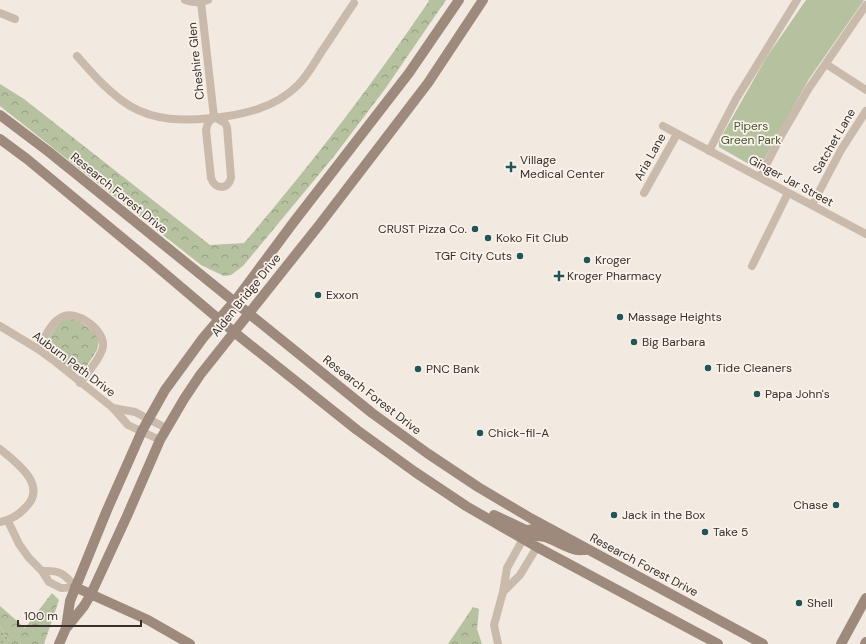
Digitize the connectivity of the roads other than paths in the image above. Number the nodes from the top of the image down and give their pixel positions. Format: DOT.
graph roads {
  1 [pos="185,0"];
  2 [pos="459,0"];
  3 [pos="483,0"];
  4 [pos="797,0"];
  5 [pos="204,1"];
  6 [pos="354,2"];
  7 [pos="866,5"];
  8 [pos="0,14"];
  9 [pos="15,19"];
  10 [pos="77,56"];
  11 [pos="826,64"];
  12 [pos="866,90"];
  13 [pos="866,111"];
  14 [pos="0,115"];
  15 [pos="214,118"];
  16 [pos="663,126"];
  17 [pos="677,134"];
  18 [pos="0,139"];
  19 [pos="709,150"];
  20 [pos="760,178"];
  21 [pos="644,193"];
  22 [pos="788,193"];
  23 [pos="812,205"];
  24 [pos="866,234"];
  25 [pos="752,266"];
  26 [pos="234,302"];
  27 [pos="248,314"];
  28 [pos="219,320"];
  29 [pos="0,326"];
  30 [pos="234,332"];
  31 [pos="38,349"];
  32 [pos="80,383"];
  33 [pos="113,408"];
  34 [pos="148,419"];
  35 [pos="166,428"];
  36 [pos="142,431"];
  37 [pos="160,440"];
  38 [pos="0,449"];
  39 [pos="479,513"];
  40 [pos="4,521"];
  41 [pos="548,528"];
  42 [pos="523,538"];
  43 [pos="537,547"];
  44 [pos="590,550"];
  45 [pos="42,571"];
  46 [pos="75,587"];
  47 [pos="504,592"];
  48 [pos="91,594"];
  49 [pos="866,598"];
  50 [pos="66,628"];
  51 [pos="59,644"];
  52 [pos="190,644"];
  53 [pos="498,644"];
  54 [pos="718,644"];
  55 [pos="762,644"];
  56 [pos="841,644"];
  1 -- 5 [label="street"];
  2 -- 26 [label="main road, Alden Bridge Drive"];
  3 -- 27 [label="main road, Alden Bridge Drive"];
  4 -- 19 [label="street"];
  5 -- 15 [label="street, Cheshire Glen"];
  6 -- 15 [label="street"];
  7 -- 11 [label="street"];
  8 -- 9 [label="street"];
  10 -- 15 [label="street"];
  11 -- 12 [label="street"];
  11 -- 20 [label="street"];
  13 -- 23 [label="street, Satchet Lane"];
  14 -- 26 [label="main road, Research Forest Drive"];
  15 -- 15 [label="street"];
  16 -- 17 [label="street, Ginger Jar Street"];
  17 -- 19 [label="street, Ginger Jar Street"];
  17 -- 21 [label="street, Aria Lane"];
  18 -- 28 [label="main road"];
  19 -- 20 [label="street, Ginger Jar Street"];
  20 -- 22 [label="street, Ginger Jar Street"];
  22 -- 23 [label="street, Ginger Jar Street"];
  22 -- 25 [label="street"];
  23 -- 24 [label="street, Ginger Jar Street"];
  26 -- 27 [label="main road, Research Forest Drive"];
  26 -- 28 [label="main road, Alden Bridge Drive"];
  27 -- 30 [label="main road, Alden Bridge Drive"];
  27 -- 41 [label="main road, Research Forest Drive"];
  28 -- 30 [label="main road"];
  28 -- 34 [label="main road, Alden Bridge Drive"];
  29 -- 31 [label="street, Auburn Path Drive"];
  30 -- 35 [label="main road, Alden Bridge Drive"];
  30 -- 39 [label="main road"];
  31 -- 32 [label="street, Auburn Path Drive"];
  31 -- 32 [label="street"];
  32 -- 33 [label="street, Auburn Path Drive"];
  33 -- 34 [label="street, Auburn Path Drive"];
  33 -- 36 [label="street, Auburn Path Drive"];
  34 -- 35 [label="street, Auburn Path Drive"];
  34 -- 36 [label="main road, Alden Bridge Drive"];
  35 -- 37 [label="main road, Alden Bridge Drive"];
  36 -- 37 [label="street, Auburn Path Drive"];
  36 -- 46 [label="main road, Alden Bridge Drive"];
  37 -- 48 [label="main road, Alden Bridge Drive"];
  38 -- 40 [label="street"];
  39 -- 41 [label="main road"];
  39 -- 42 [label="main road"];
  40 -- 45 [label="street"];
  41 -- 44 [label="main road, Research Forest Drive"];
  42 -- 43 [label="main road"];
  42 -- 44 [label="main road"];
  42 -- 47 [label="street"];
  43 -- 47 [label="street"];
  43 -- 54 [label="main road"];
  44 -- 55 [label="main road, Research Forest Drive"];
  45 -- 46 [label="street"];
  45 -- 46 [label="street"];
  46 -- 48 [label="main road"];
  46 -- 50 [label="main road, Alden Bridge Drive"];
  47 -- 53 [label="street"];
  48 -- 50 [label="main road, Alden Bridge Drive"];
  48 -- 52 [label="main road"];
  49 -- 56 [label="main road"];
  50 -- 51 [label="main road, Alden Bridge Drive"];
}
